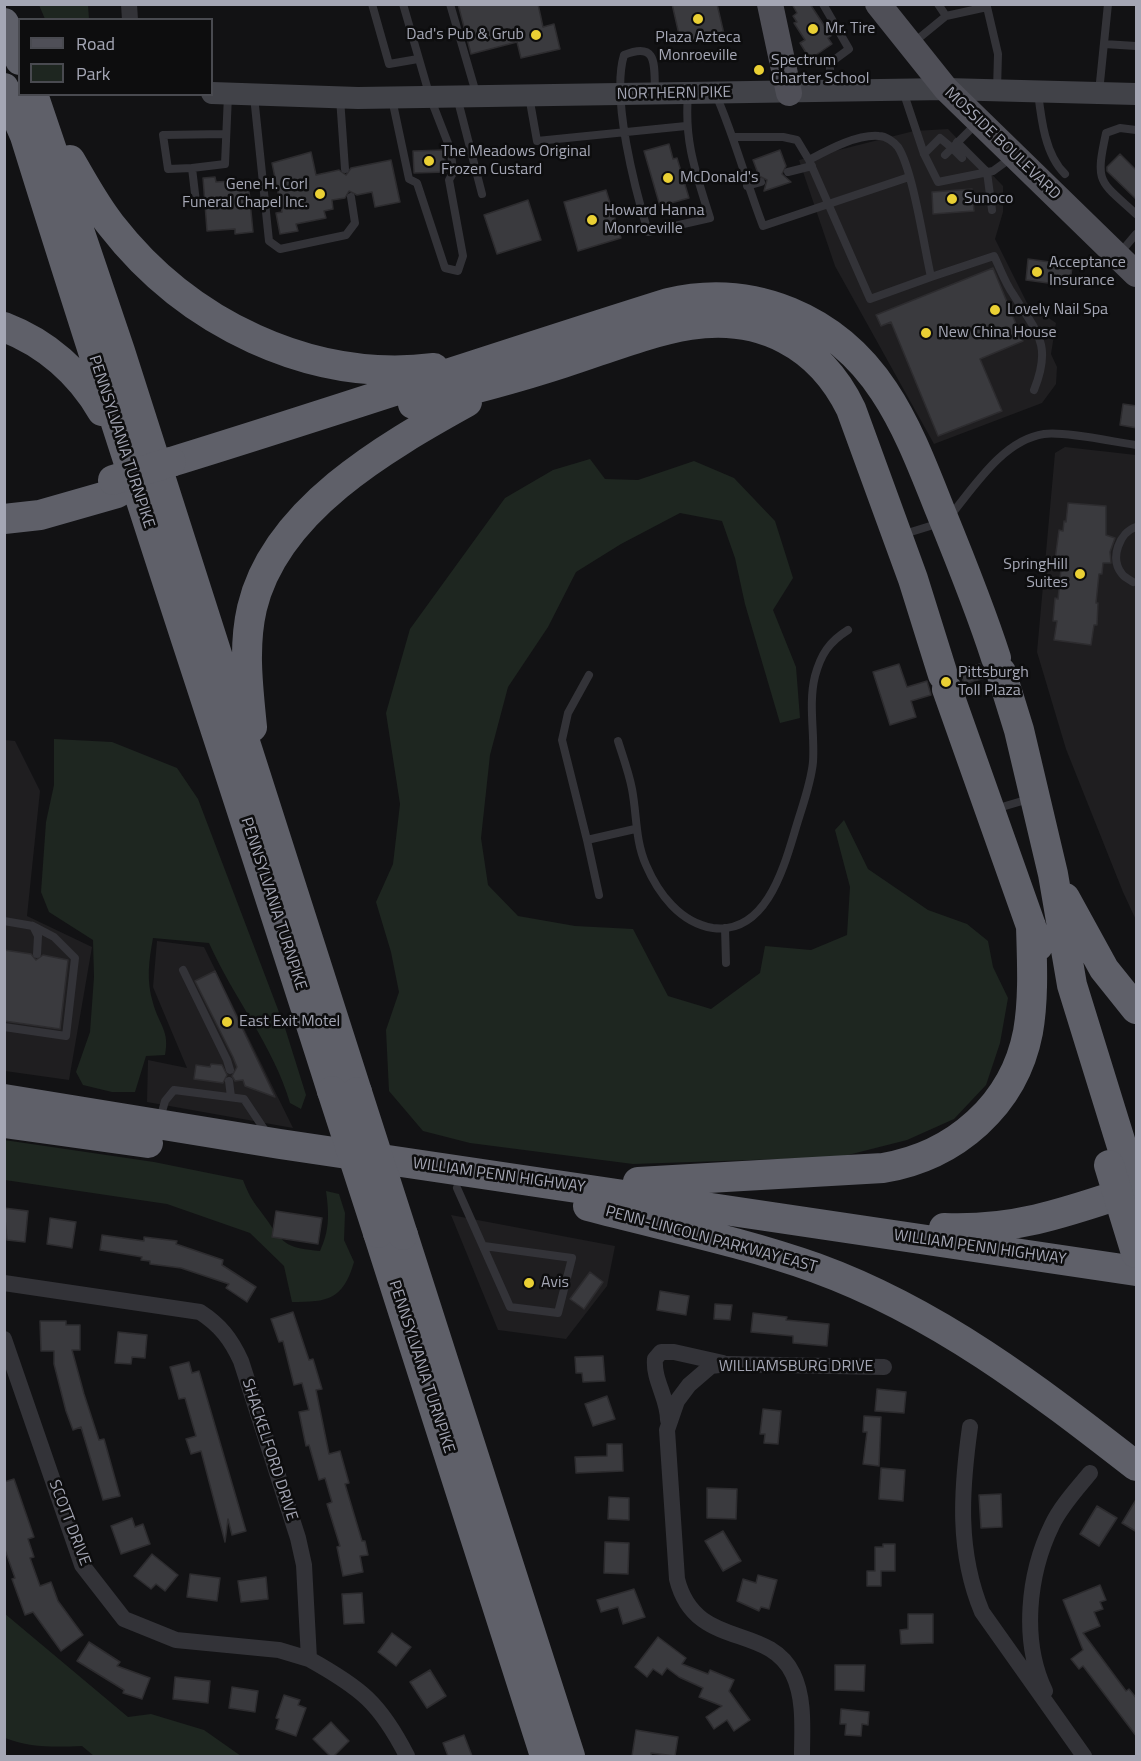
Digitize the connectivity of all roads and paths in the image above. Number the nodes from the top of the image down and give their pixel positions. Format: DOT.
graph roads {
  1 [pos="372,4"];
  2 [pos="403,4"];
  3 [pos="450,4"];
  4 [pos="770,4"];
  5 [pos="823,4"];
  6 [pos="878,4"];
  7 [pos="938,4"];
  8 [pos="1108,4"];
  9 [pos="986,6"];
  10 [pos="946,16"];
  11 [pos="4,23"];
  12 [pos="1104,44"];
  13 [pos="909,46"];
  14 [pos="1137,46"];
  15 [pos="18,56"];
  16 [pos="418,58"];
  17 [pos="4,88"];
  18 [pos="946,89"];
  19 [pos="903,90"];
  20 [pos="998,90"];
  21 [pos="1037,91"];
  22 [pos="831,92"];
  23 [pos="789,93"];
  24 [pos="1099,93"];
  25 [pos="220,94"];
  26 [pos="655,94"];
  27 [pos="688,94"];
  28 [pos="716,94"];
  29 [pos="1137,94"];
  30 [pos="254,95"];
  31 [pos="621,95"];
  32 [pos="529,96"];
  33 [pos="430,97"];
  34 [pos="467,97"];
  35 [pos="340,98"];
  36 [pos="392,98"];
  37 [pos="37,103"];
  38 [pos="978,122"];
  39 [pos="686,126"];
  40 [pos="1137,130"];
  41 [pos="626,133"];
  42 [pos="225,134"];
  43 [pos="734,137"];
  44 [pos="955,145"];
  45 [pos="924,154"];
  46 [pos="945,155"];
  47 [pos="1014,156"];
  48 [pos="962,158"];
  49 [pos="811,163"];
  50 [pos="192,168"];
  51 [pos="345,169"];
  52 [pos="788,172"];
  53 [pos="987,172"];
  54 [pos="1065,174"];
  55 [pos="909,177"];
  56 [pos="761,182"];
  57 [pos="747,186"];
  58 [pos="482,194"];
  59 [pos="351,196"];
  60 [pos="196,201"];
  61 [pos="827,205"];
  62 [pos="993,210"];
  63 [pos="1137,214"];
  64 [pos="1137,234"];
  65 [pos="1118,255"];
  66 [pos="1137,274"];
  67 [pos="931,277"];
  68 [pos="4,327"];
  69 [pos="496,371"];
  70 [pos="1034,390"];
  71 [pos="120,442"];
  72 [pos="1137,445"];
  73 [pos="115,486"];
  74 [pos="4,504"];
  75 [pos="4,519"];
  76 [pos="945,522"];
  77 [pos="1137,527"];
  78 [pos="897,536"];
  79 [pos="1133,582"];
  80 [pos="848,630"];
  81 [pos="589,675"];
  82 [pos="618,741"];
  83 [pos="258,786"];
  84 [pos="1035,798"];
  85 [pos="989,811"];
  86 [pos="635,829"];
  87 [pos="587,840"];
  88 [pos="1053,874"];
  89 [pos="599,895"];
  90 [pos="4,921"];
  91 [pos="33,926"];
  92 [pos="1031,926"];
  93 [pos="725,928"];
  94 [pos="37,954"];
  95 [pos="726,963"];
  96 [pos="183,970"];
  97 [pos="1137,1009"];
  98 [pos="4,1027"];
  99 [pos="230,1070"];
  100 [pos="229,1081"];
  101 [pos="345,1091"];
  102 [pos="231,1097"];
  103 [pos="4,1099"];
  104 [pos="4,1123"];
  105 [pos="159,1124"];
  106 [pos="273,1143"];
  107 [pos="1127,1179"];
  108 [pos="555,1184"];
  109 [pos="457,1188"];
  110 [pos="687,1203"];
  111 [pos="588,1206"];
  112 [pos="390,1234"];
  113 [pos="484,1246"];
  114 [pos="1137,1253"];
  115 [pos="1137,1271"];
  116 [pos="4,1283"];
  117 [pos="1137,1285"];
  118 [pos="4,1339"];
  119 [pos="727,1364"];
  120 [pos="884,1367"];
  121 [pos="970,1427"];
  122 [pos="667,1430"];
  123 [pos="1137,1466"];
  124 [pos="1090,1473"];
  125 [pos="1032,1640"];
  126 [pos="1011,1653"];
  127 [pos="309,1659"];
  128 [pos="1066,1732"];
  129 [pos="407,1756"];
  130 [pos="545,1756"];
  131 [pos="570,1756"];
  132 [pos="802,1756"];
  133 [pos="1084,1756"];
  1 -- 16 [label="lane"];
  2 -- 16 [label="lane"];
  3 -- 34 [label="lane"];
  4 -- 23 [label="main road"];
  5 -- 22 [label="lane"];
  6 -- 13 [label="main road, MOSSIDE BOULEVARD"];
  7 -- 10 [label="lane"];
  8 -- 12 [label="lane"];
  9 -- 10 [label="lane"];
  9 -- 20 [label="lane"];
  10 -- 13 [label="lane"];
  11 -- 15 [label="highway"];
  12 -- 14 [label="lane"];
  12 -- 24 [label="lane"];
  13 -- 18 [label="main road, MOSSIDE BOULEVARD"];
  16 -- 33 [label="lane"];
  17 -- 71 [label="highway, PENNSYLVANIA TURNPIKE"];
  18 -- 19 [label="main road, NORTHERN PIKE"];
  18 -- 20 [label="main road, NORTHERN PIKE"];
  18 -- 38 [label="main road, MOSSIDE BOULEVARD"];
  19 -- 22 [label="main road, NORTHERN PIKE"];
  19 -- 45 [label="lane"];
  20 -- 21 [label="main road, NORTHERN PIKE"];
  21 -- 24 [label="main road, NORTHERN PIKE"];
  21 -- 54 [label="lane"];
  22 -- 23 [label="main road, NORTHERN PIKE"];
  23 -- 28 [label="main road, NORTHERN PIKE"];
  24 -- 29 [label="main road, NORTHERN PIKE"];
  25 -- 30 [label="main road, NORTHERN PIKE"];
  25 -- 42 [label="lane"];
  26 -- 27 [label="main road, NORTHERN PIKE"];
  26 -- 31 [label="main road, NORTHERN PIKE"];
  26 -- 31 [label="lane"];
  27 -- 28 [label="main road, NORTHERN PIKE"];
  27 -- 39 [label="lane"];
  28 -- 43 [label="lane"];
  30 -- 35 [label="main road, NORTHERN PIKE"];
  30 -- 59 [label="lane"];
  31 -- 32 [label="main road, NORTHERN PIKE"];
  31 -- 41 [label="lane"];
  32 -- 34 [label="main road, NORTHERN PIKE"];
  32 -- 41 [label="lane"];
  33 -- 34 [label="main road, NORTHERN PIKE"];
  33 -- 36 [label="main road, NORTHERN PIKE"];
  33 -- 36 [label="lane"];
  34 -- 58 [label="lane"];
  35 -- 36 [label="main road, NORTHERN PIKE"];
  35 -- 51 [label="lane"];
  37 -- 69 [label="highway"];
  37 -- 83 [label="highway, PENNSYLVANIA TURNPIKE"];
  38 -- 44 [label="lane"];
  38 -- 47 [label="main road, MOSSIDE BOULEVARD"];
  39 -- 41 [label="lane"];
  39 -- 41 [label="lane"];
  40 -- 63 [label="lane"];
  42 -- 50 [label="lane"];
  42 -- 50 [label="lane"];
  43 -- 49 [label="lane"];
  43 -- 57 [label="lane"];
  44 -- 45 [label="lane"];
  44 -- 46 [label="lane"];
  44 -- 48 [label="lane"];
  44 -- 53 [label="lane"];
  45 -- 53 [label="lane"];
  47 -- 53 [label="lane"];
  47 -- 65 [label="main road, MOSSIDE BOULEVARD"];
  49 -- 52 [label="lane"];
  49 -- 55 [label="lane"];
  49 -- 61 [label="lane"];
  50 -- 60 [label="lane"];
  53 -- 62 [label="lane"];
  55 -- 61 [label="lane"];
  55 -- 67 [label="lane"];
  56 -- 57 [label="lane"];
  57 -- 61 [label="lane"];
  61 -- 67 [label="lane"];
  64 -- 65 [label="lane"];
  65 -- 66 [label="main road, MOSSIDE BOULEVARD"];
  67 -- 70 [label="lane"];
  68 -- 71 [label="highway"];
  69 -- 73 [label="highway"];
  69 -- 76 [label="highway"];
  69 -- 78 [label="highway"];
  69 -- 83 [label="highway"];
  71 -- 101 [label="highway, PENNSYLVANIA TURNPIKE"];
  72 -- 76 [label="lane"];
  73 -- 74 [label="highway"];
  73 -- 75 [label="highway"];
  76 -- 78 [label="lane"];
  76 -- 84 [label="highway"];
  77 -- 79 [label="lane"];
  78 -- 85 [label="highway"];
  80 -- 93 [label="lane"];
  81 -- 87 [label="lane"];
  82 -- 86 [label="lane"];
  83 -- 101 [label="highway, PENNSYLVANIA TURNPIKE"];
  84 -- 85 [label="lane"];
  84 -- 88 [label="highway"];
  85 -- 92 [label="highway"];
  86 -- 87 [label="lane"];
  86 -- 93 [label="lane"];
  87 -- 89 [label="lane"];
  88 -- 97 [label="highway"];
  88 -- 107 [label="highway"];
  90 -- 91 [label="lane"];
  91 -- 94 [label="lane"];
  91 -- 98 [label="lane"];
  92 -- 107 [label="highway"];
  92 -- 108 [label="highway"];
  93 -- 95 [label="lane"];
  96 -- 99 [label="lane"];
  100 -- 102 [label="lane"];
  101 -- 112 [label="highway, PENNSYLVANIA TURNPIKE, bridge"];
  102 -- 105 [label="lane"];
  102 -- 106 [label="lane"];
  103 -- 105 [label="highway, WILLIAM PENN HIGHWAY"];
  104 -- 109 [label="highway, WILLIAM PENN HIGHWAY"];
  105 -- 106 [label="highway, WILLIAM PENN HIGHWAY"];
  106 -- 108 [label="highway, WILLIAM PENN HIGHWAY"];
  107 -- 110 [label="highway, PENN-LINCOLN PARKWAY EAST"];
  107 -- 114 [label="highway, bridge"];
  108 -- 110 [label="highway, WILLIAM PENN HIGHWAY"];
  109 -- 111 [label="highway, WILLIAM PENN HIGHWAY"];
  109 -- 113 [label="lane"];
  110 -- 115 [label="highway, WILLIAM PENN HIGHWAY"];
  111 -- 117 [label="highway, WILLIAM PENN HIGHWAY"];
  111 -- 123 [label="highway, PENN-LINCOLN PARKWAY EAST"];
  112 -- 130 [label="highway, PENNSYLVANIA TURNPIKE"];
  112 -- 131 [label="highway, PENNSYLVANIA TURNPIKE"];
  113 -- 113 [label="lane"];
  116 -- 127 [label="street, SHACKELFORD DRIVE"];
  118 -- 127 [label="street, SCOTT DRIVE"];
  119 -- 120 [label="street, WILLIAMSBURG DRIVE"];
  119 -- 122 [label="street, WILLIAMSBURG DRIVE"];
  119 -- 122 [label="street"];
  121 -- 126 [label="street"];
  122 -- 132 [label="street, WILLIAMSBURG DRIVE"];
  124 -- 125 [label="street"];
  125 -- 126 [label="street"];
  125 -- 128 [label="street"];
  126 -- 128 [label="street"];
  127 -- 129 [label="street"];
  128 -- 133 [label="street"];
}
